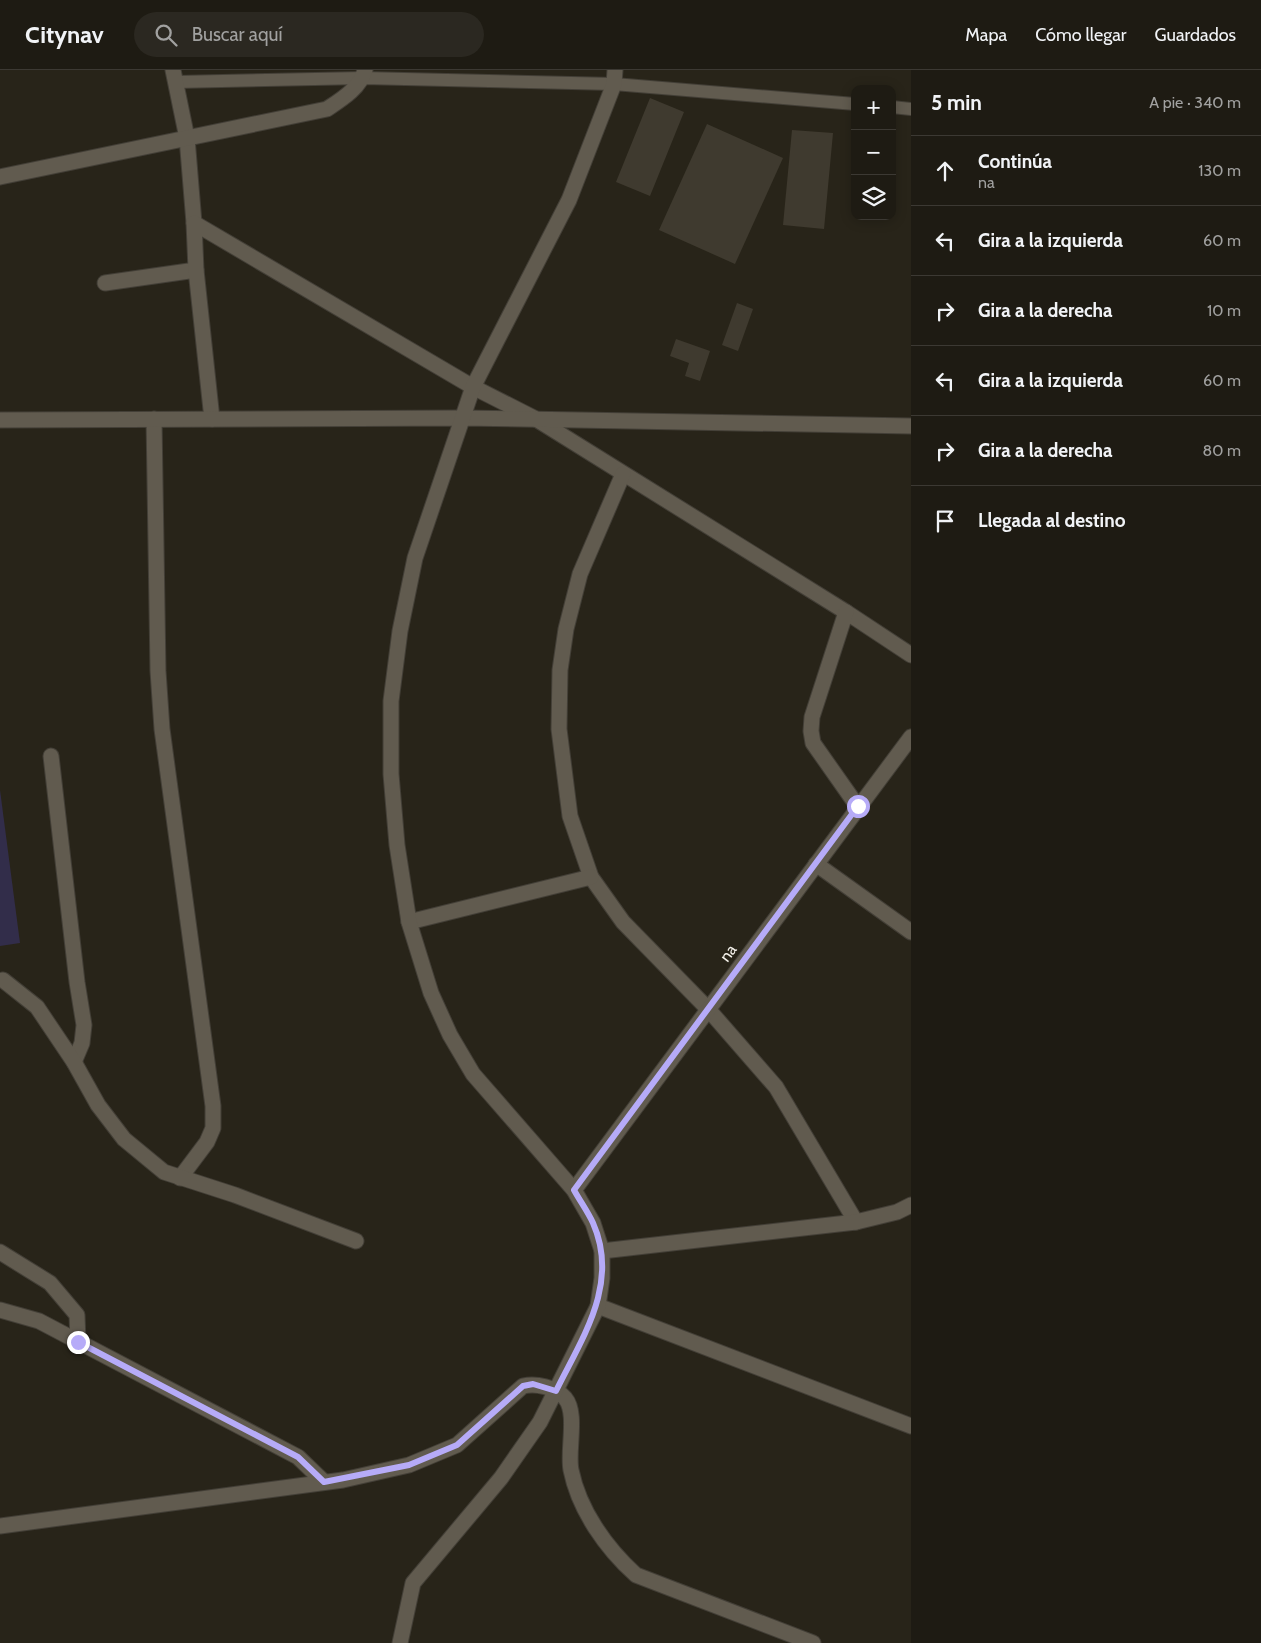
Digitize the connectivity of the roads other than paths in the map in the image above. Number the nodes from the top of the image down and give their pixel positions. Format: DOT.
graph roads {
  1 [pos="364,74"];
  2 [pos="175,76"];
  3 [pos="614,77"];
  4 [pos="851,104"];
  5 [pos="896,107"];
  6 [pos="911,109"];
  7 [pos="187,138"];
  8 [pos="0,178"];
  9 [pos="194,223"];
  10 [pos="196,270"];
  11 [pos="105,283"];
  12 [pos="474,387"];
  13 [pos="463,418"];
  14 [pos="154,419"];
  15 [pos="212,419"];
  16 [pos="536,419"];
  17 [pos="0,420"];
  18 [pos="911,426"];
  19 [pos="623,474"];
  20 [pos="846,612"];
  21 [pos="911,655"];
  22 [pos="911,737"];
  23 [pos="52,756"];
  24 [pos="858,806"];
  25 [pos="816,864"];
  26 [pos="591,877"];
  27 [pos="409,922"];
  28 [pos="911,932"];
  29 [pos="3,980"];
  30 [pos="708,1009"];
  31 [pos="74,1062"];
  32 [pos="180,1178"];
  33 [pos="574,1190"];
  34 [pos="911,1205"];
  35 [pos="856,1222"];
  36 [pos="356,1241"];
  37 [pos="602,1251"];
  38 [pos="0,1252"];
  39 [pos="598,1306"];
  40 [pos="0,1310"];
  41 [pos="78,1342"];
  42 [pos="556,1391"];
  43 [pos="911,1426"];
  44 [pos="324,1482"];
  45 [pos="0,1526"];
  46 [pos="400,1643"];
  47 [pos="812,1643"];
  1 -- 2 [label="lane"];
  1 -- 3 [label="lane"];
  1 -- 7 [label="street"];
  2 -- 7 [label="street"];
  3 -- 4 [label="lane"];
  3 -- 12 [label="street"];
  5 -- 6 [label="lane"];
  7 -- 8 [label="street"];
  7 -- 9 [label="street"];
  9 -- 10 [label="street"];
  9 -- 12 [label="street"];
  10 -- 11 [label="street"];
  10 -- 15 [label="street"];
  12 -- 13 [label="street"];
  12 -- 16 [label="street"];
  13 -- 15 [label="street"];
  13 -- 16 [label="street"];
  13 -- 27 [label="street"];
  14 -- 15 [label="street"];
  14 -- 17 [label="street"];
  14 -- 32 [label="street"];
  16 -- 18 [label="street"];
  16 -- 19 [label="street"];
  19 -- 20 [label="street"];
  19 -- 26 [label="street"];
  20 -- 21 [label="street"];
  20 -- 24 [label="street"];
  22 -- 24 [label="street, na"];
  23 -- 31 [label="street"];
  24 -- 25 [label="street, na"];
  25 -- 28 [label="street"];
  25 -- 30 [label="street, na"];
  26 -- 27 [label="street"];
  26 -- 30 [label="street"];
  27 -- 33 [label="street"];
  29 -- 31 [label="street"];
  30 -- 33 [label="street, na"];
  30 -- 35 [label="street"];
  31 -- 32 [label="street"];
  32 -- 36 [label="street"];
  33 -- 37 [label="street"];
  34 -- 35 [label="street"];
  35 -- 37 [label="street"];
  37 -- 39 [label="street"];
  38 -- 41 [label="street"];
  39 -- 42 [label="street"];
  39 -- 43 [label="street"];
  40 -- 41 [label="street"];
  41 -- 44 [label="street"];
  42 -- 44 [label="street"];
  42 -- 46 [label="street"];
  42 -- 47 [label="street"];
  44 -- 45 [label="street"];
}
